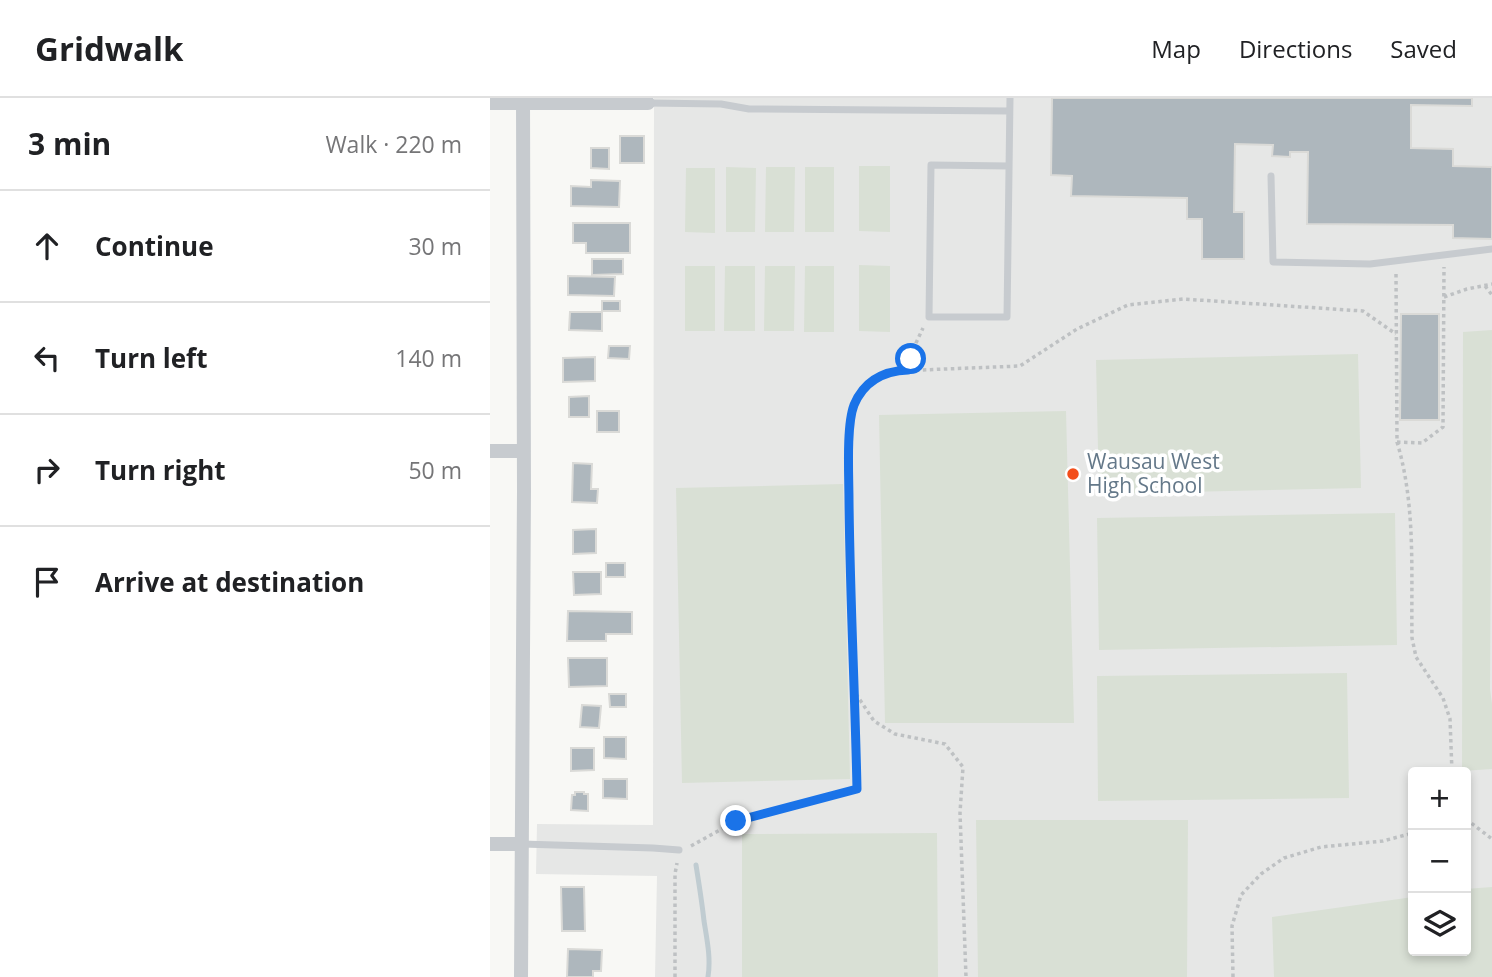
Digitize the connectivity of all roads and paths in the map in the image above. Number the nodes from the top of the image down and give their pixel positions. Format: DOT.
graph roads {
  1 [pos="1010,98"];
  2 [pos="523,100"];
  3 [pos="721,101"];
  4 [pos="490,103"];
  5 [pos="648,103"];
  6 [pos="1009,111"];
  7 [pos="1009,166"];
  8 [pos="1271,176"];
  9 [pos="1492,249"];
  10 [pos="1443,255"];
  11 [pos="1396,261"];
  12 [pos="1492,284"];
  13 [pos="1484,285"];
  14 [pos="1492,295"];
  15 [pos="1444,297"];
  16 [pos="929,317"];
  17 [pos="1396,334"];
  18 [pos="908,370"];
  19 [pos="1397,442"];
  20 [pos="490,451"];
  21 [pos="524,452"];
  22 [pos="855,694"];
  23 [pos="1452,767"];
  24 [pos="1471,823"];
  25 [pos="1408,834"];
  26 [pos="1492,839"];
  27 [pos="490,844"];
  28 [pos="521,844"];
  29 [pos="679,850"];
  30 [pos="521,977"];
  31 [pos="675,977"];
  32 [pos="966,977"];
  33 [pos="1233,977"];
  1 -- 6 [label="lane"];
  2 -- 4 [label="street"];
  2 -- 5 [label="street"];
  2 -- 21 [label="street"];
  3 -- 5 [label="lane"];
  3 -- 6 [label="lane"];
  6 -- 7 [label="lane"];
  7 -- 16 [label="lane"];
  7 -- 16 [label="lane"];
  8 -- 11 [label="lane"];
  9 -- 10 [label="lane"];
  10 -- 11 [label="lane"];
  10 -- 15 [label="path"];
  11 -- 17 [label="path"];
  12 -- 13 [label="path"];
  13 -- 14 [label="path"];
  13 -- 15 [label="path"];
  15 -- 19 [label="path"];
  16 -- 18 [label="path"];
  17 -- 18 [label="path"];
  17 -- 19 [label="path"];
  18 -- 22 [label="path"];
  19 -- 23 [label="path"];
  20 -- 21 [label="street"];
  21 -- 28 [label="street"];
  22 -- 29 [label="path"];
  22 -- 32 [label="path"];
  24 -- 26 [label="path"];
  25 -- 33 [label="path"];
  27 -- 28 [label="street"];
  28 -- 29 [label="lane"];
  28 -- 30 [label="street"];
  29 -- 31 [label="path"];
}
